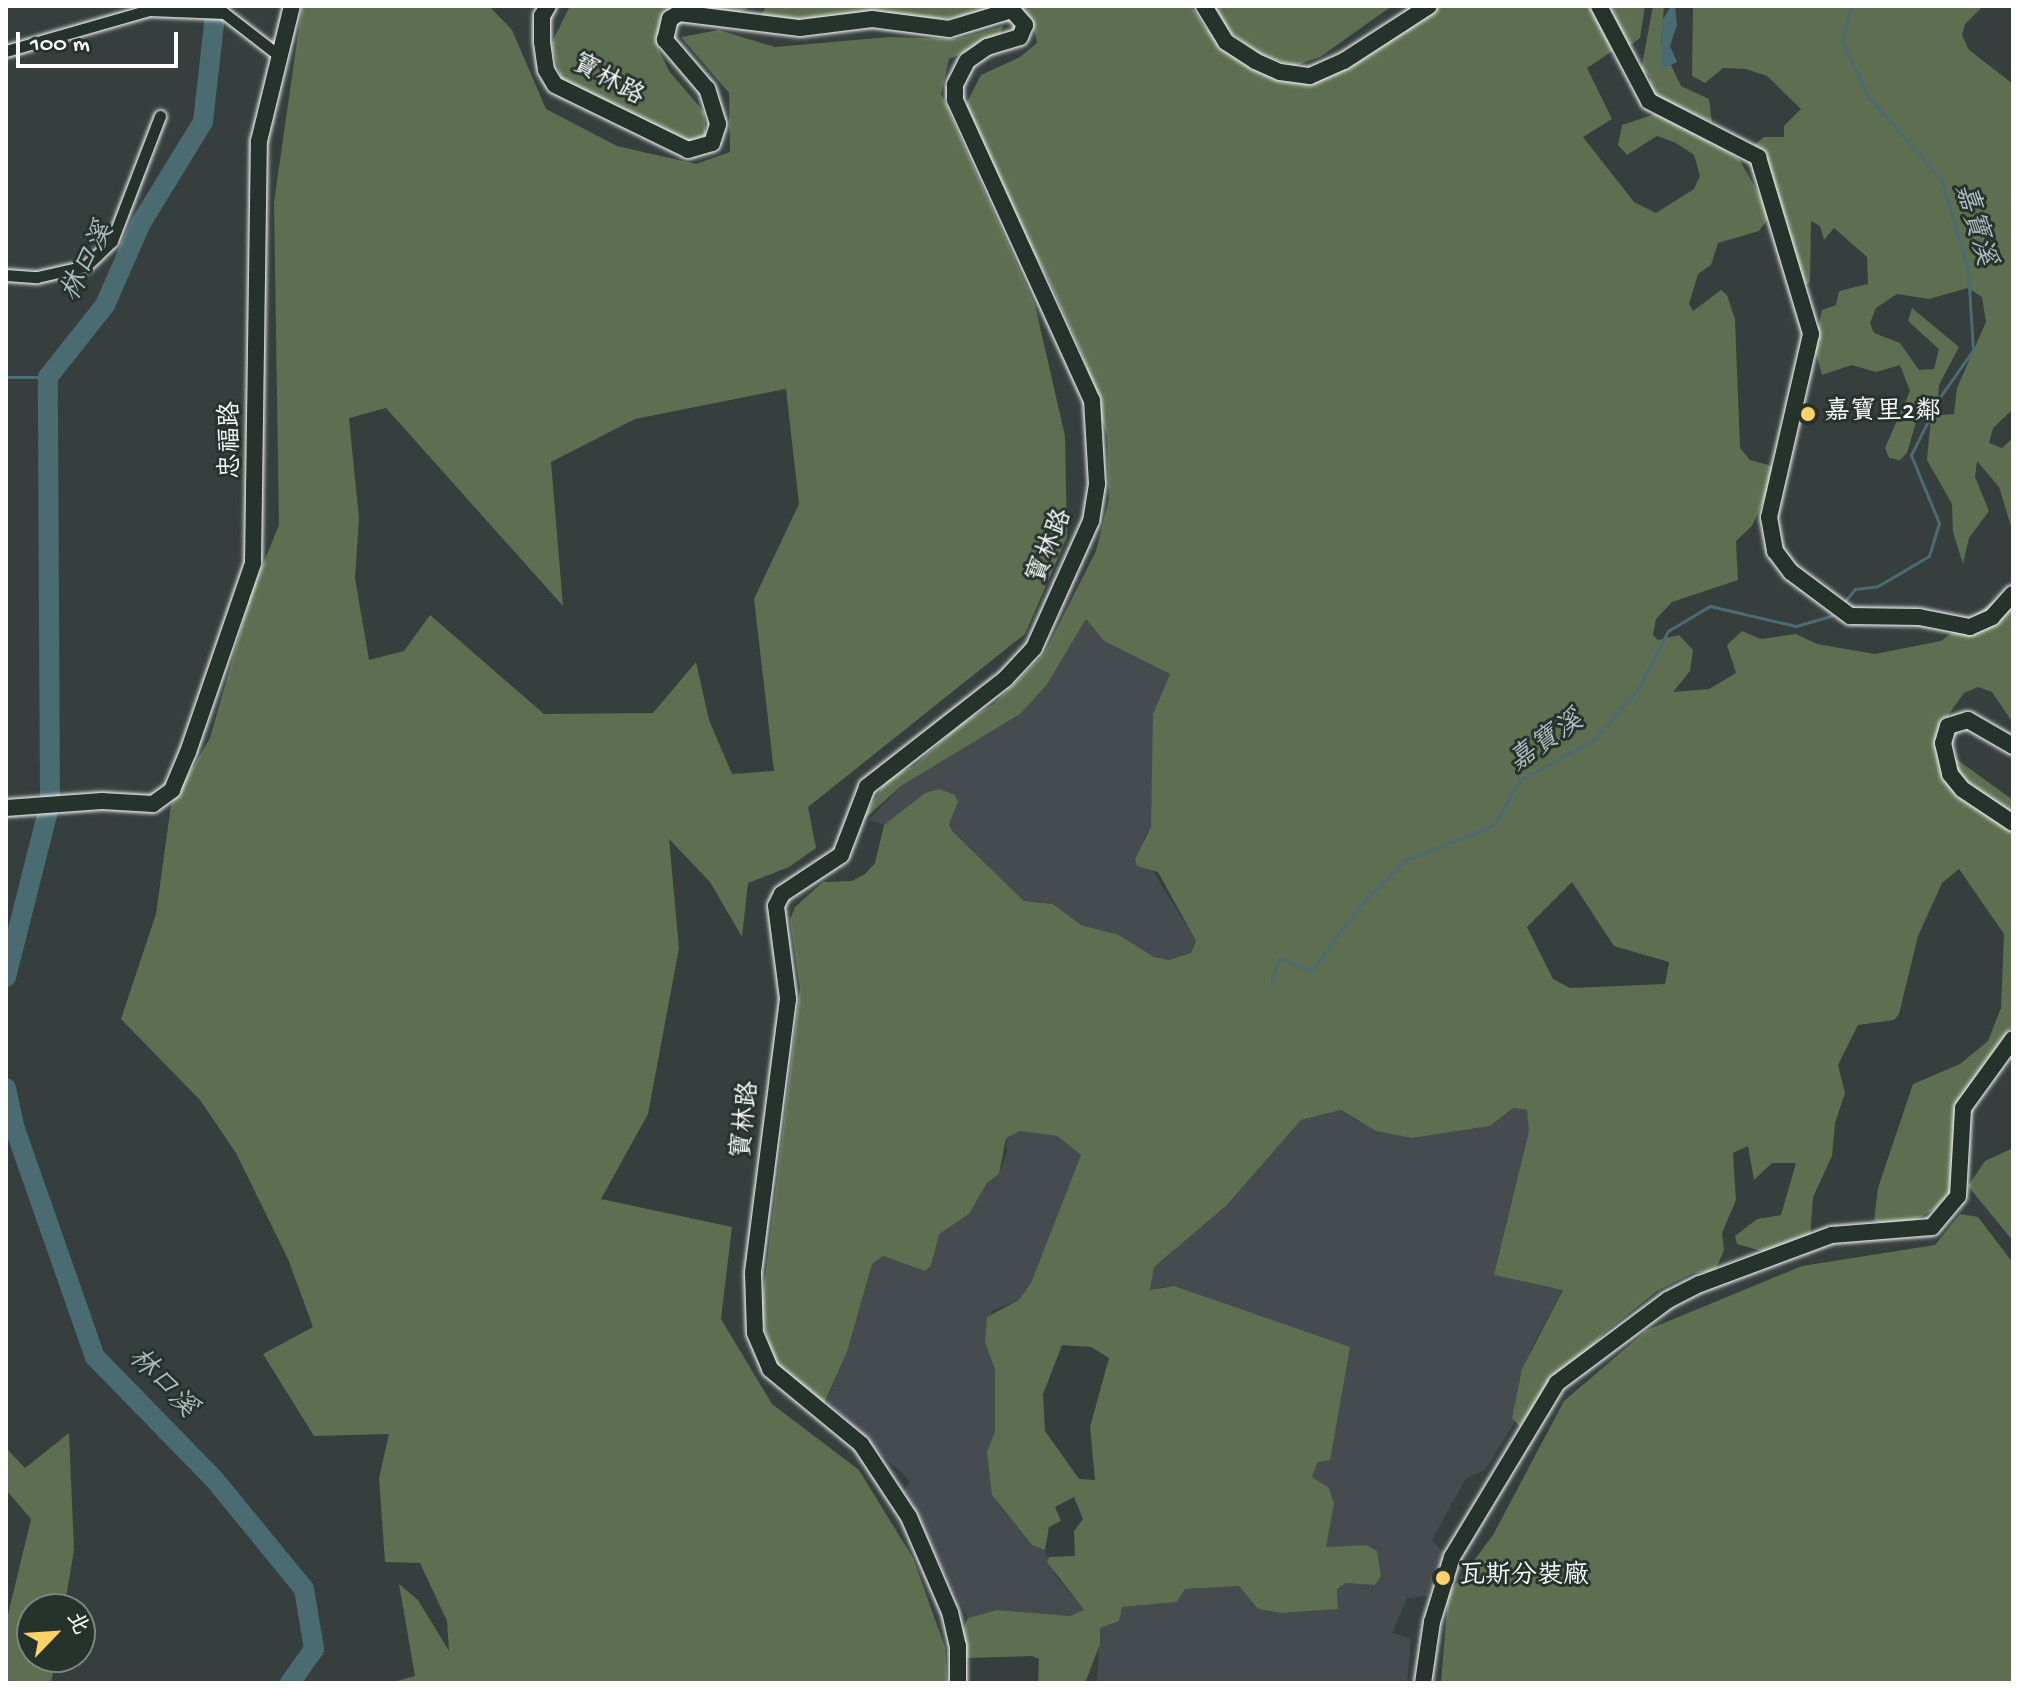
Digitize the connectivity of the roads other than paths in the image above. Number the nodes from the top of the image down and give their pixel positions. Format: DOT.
graph roads {
  1 [pos="292,6"];
  2 [pos="548,6"];
  3 [pos="758,6"];
  4 [pos="1204,6"];
  5 [pos="1429,6"];
  6 [pos="1599,6"];
  7 [pos="742,20"];
  8 [pos="6,51"];
  9 [pos="281,57"];
  10 [pos="160,116"];
  11 [pos="6,275"];
  12 [pos="2013,594"];
  13 [pos="2013,746"];
  14 [pos="6,808"];
  15 [pos="2013,823"];
  16 [pos="2013,1039"];
  17 [pos="958,1683"];
  18 [pos="1423,1683"];
  1 -- 9 [label="street, 忠福路"];
  2 -- 7 [label="street, 寶林路"];
  3 -- 7 [label="street"];
  4 -- 5 [label="street"];
  6 -- 12 [label="street"];
  7 -- 17 [label="street, 寶林路"];
  8 -- 9 [label="street"];
  9 -- 14 [label="street, 忠福路"];
  10 -- 11 [label="street"];
  13 -- 15 [label="street"];
  16 -- 18 [label="street"];
}
